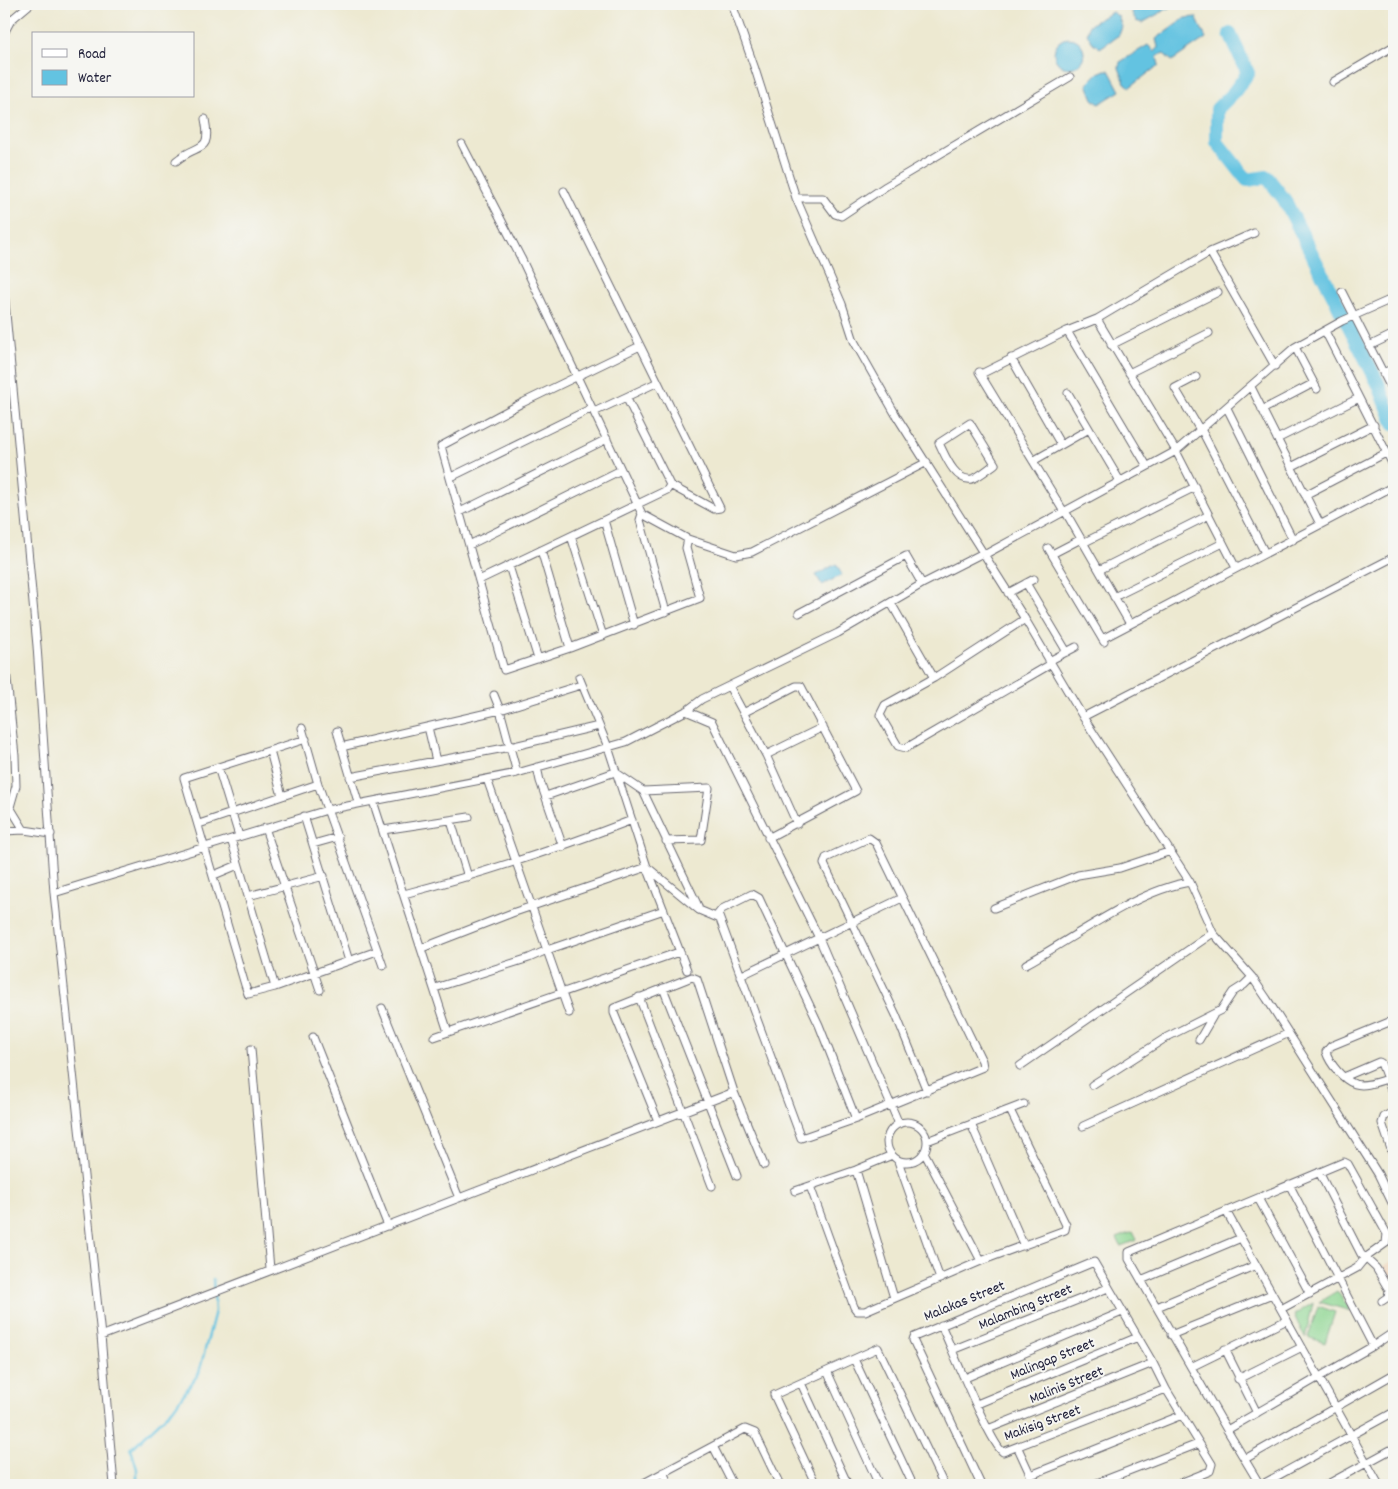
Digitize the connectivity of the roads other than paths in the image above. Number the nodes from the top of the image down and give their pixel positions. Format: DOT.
graph roads {
  1 [pos="30,4"];
  2 [pos="732,4"];
  3 [pos="4,33"];
  4 [pos="1394,46"];
  5 [pos="1070,77"];
  6 [pos="1333,82"];
  7 [pos="205,119"];
  8 [pos="462,144"];
  9 [pos="176,161"];
  10 [pos="564,191"];
  11 [pos="796,198"];
  12 [pos="1254,234"];
  13 [pos="1210,252"];
  14 [pos="4,292"];
  15 [pos="1218,292"];
  16 [pos="1342,292"];
  17 [pos="1394,298"];
  18 [pos="1352,317"];
  19 [pos="1097,319"];
  20 [pos="1067,330"];
  21 [pos="1325,331"];
  22 [pos="1209,332"];
  23 [pos="1394,334"];
  24 [pos="1111,345"];
  25 [pos="640,346"];
  26 [pos="1369,346"];
  27 [pos="1295,347"];
  28 [pos="1011,358"];
  29 [pos="1275,366"];
  30 [pos="1394,368"];
  31 [pos="1129,373"];
  32 [pos="1383,373"];
  33 [pos="1196,376"];
  34 [pos="578,378"];
  35 [pos="658,382"];
  36 [pos="1251,387"];
  37 [pos="1068,394"];
  38 [pos="1394,394"];
  39 [pos="626,397"];
  40 [pos="1359,398"];
  41 [pos="1227,408"];
  42 [pos="593,410"];
  43 [pos="1262,410"];
  44 [pos="1374,425"];
  45 [pos="1088,428"];
  46 [pos="1201,430"];
  47 [pos="607,439"];
  48 [pos="1277,439"];
  49 [pos="1061,445"];
  50 [pos="1176,451"];
  51 [pos="1386,453"];
  52 [pos="1033,461"];
  53 [pos="926,462"];
  54 [pos="995,464"];
  55 [pos="1147,466"];
  56 [pos="1291,467"];
  57 [pos="1394,467"];
  58 [pos="621,470"];
  59 [pos="451,477"];
  60 [pos="1120,481"];
  61 [pos="670,485"];
  62 [pos="1394,486"];
  63 [pos="1195,487"];
  64 [pos="1305,495"];
  65 [pos="638,505"];
  66 [pos="1064,511"];
  67 [pos="460,512"];
  68 [pos="642,514"];
  69 [pos="1209,515"];
  70 [pos="604,520"];
  71 [pos="1320,524"];
  72 [pos="571,536"];
  73 [pos="688,539"];
  74 [pos="1293,540"];
  75 [pos="1082,541"];
  76 [pos="1223,543"];
  77 [pos="469,545"];
  78 [pos="541,550"];
  79 [pos="1265,553"];
  80 [pos="984,554"];
  81 [pos="1394,557"];
  82 [pos="509,566"];
  83 [pos="1236,568"];
  84 [pos="1099,570"];
  85 [pos="1034,579"];
  86 [pos="479,580"];
  87 [pos="1026,583"];
  88 [pos="922,584"];
  89 [pos="1008,593"];
  90 [pos="1114,597"];
  91 [pos="890,603"];
  92 [pos="666,612"];
  93 [pos="799,613"];
  94 [pos="1025,619"];
  95 [pos="1130,624"];
  96 [pos="634,625"];
  97 [pos="603,636"];
  98 [pos="1076,647"];
  99 [pos="570,648"];
  100 [pos="4,651"];
  101 [pos="1067,652"];
  102 [pos="538,659"];
  103 [pos="1050,662"];
  104 [pos="934,678"];
  105 [pos="729,686"];
  106 [pos="494,694"];
  107 [pos="500,710"];
  108 [pos="686,711"];
  109 [pos="743,713"];
  110 [pos="1083,717"];
  111 [pos="599,726"];
  112 [pos="822,727"];
  113 [pos="302,728"];
  114 [pos="428,728"];
  115 [pos="337,731"];
  116 [pos="306,739"];
  117 [pos="341,747"];
  118 [pos="510,747"];
  119 [pos="608,747"];
  120 [pos="270,751"];
  121 [pos="766,755"];
  122 [pos="436,761"];
  123 [pos="218,767"];
  124 [pos="537,767"];
  125 [pos="615,772"];
  126 [pos="517,773"];
  127 [pos="350,776"];
  128 [pos="487,779"];
  129 [pos="318,784"];
  130 [pos="643,791"];
  131 [pos="282,796"];
  132 [pos="546,796"];
  133 [pos="373,801"];
  134 [pos="358,802"];
  135 [pos="7,806"];
  136 [pos="327,810"];
  137 [pos="233,813"];
  138 [pos="304,816"];
  139 [pos="469,817"];
  140 [pos="632,820"];
  141 [pos="451,821"];
  142 [pos="199,824"];
  143 [pos="797,824"];
  144 [pos="265,828"];
  145 [pos="24,830"];
  146 [pos="383,830"];
  147 [pos="4,831"];
  148 [pos="51,834"];
  149 [pos="239,836"];
  150 [pos="338,837"];
  151 [pos="768,838"];
  152 [pos="231,839"];
  153 [pos="666,841"];
  154 [pos="314,844"];
  155 [pos="205,846"];
  156 [pos="563,847"];
  157 [pos="1171,851"];
  158 [pos="516,862"];
  159 [pos="238,865"];
  160 [pos="647,867"];
  161 [pos="214,875"];
  162 [pos="324,876"];
  163 [pos="468,877"];
  164 [pos="1190,882"];
  165 [pos="284,886"];
  166 [pos="54,893"];
  167 [pos="404,894"];
  168 [pos="248,896"];
  169 [pos="902,898"];
  170 [pos="532,907"];
  171 [pos="994,908"];
  172 [pos="664,910"];
  173 [pos="699,910"];
  174 [pos="718,918"];
  175 [pos="851,923"];
  176 [pos="1213,933"];
  177 [pos="819,938"];
  178 [pos="422,948"];
  179 [pos="546,950"];
  180 [pos="377,951"];
  181 [pos="679,952"];
  182 [pos="786,954"];
  183 [pos="349,961"];
  184 [pos="1026,964"];
  185 [pos="383,966"];
  186 [pos="687,970"];
  187 [pos="313,974"];
  188 [pos="740,976"];
  189 [pos="1252,977"];
  190 [pos="275,987"];
  191 [pos="435,988"];
  192 [pos="663,988"];
  193 [pos="320,990"];
  194 [pos="561,992"];
  195 [pos="639,997"];
  196 [pos="382,1008"];
  197 [pos="569,1013"];
  198 [pos="1213,1016"];
  199 [pos="1394,1020"];
  200 [pos="448,1032"];
  201 [pos="1288,1034"];
  202 [pos="313,1036"];
  203 [pos="434,1037"];
  204 [pos="1198,1040"];
  205 [pos="251,1049"];
  206 [pos="1020,1066"];
  207 [pos="1344,1077"];
  208 [pos="1386,1079"];
  209 [pos="1092,1085"];
  210 [pos="927,1091"];
  211 [pos="734,1092"];
  212 [pos="1394,1098"];
  213 [pos="709,1102"];
  214 [pos="1024,1104"];
  215 [pos="890,1105"];
  216 [pos="1010,1110"];
  217 [pos="683,1111"];
  218 [pos="1394,1112"];
  219 [pos="856,1119"];
  220 [pos="658,1121"];
  221 [pos="899,1124"];
  222 [pos="971,1124"];
  223 [pos="1083,1126"];
  224 [pos="927,1141"];
  225 [pos="1392,1146"];
  226 [pos="924,1152"];
  227 [pos="892,1155"];
  228 [pos="1394,1158"];
  229 [pos="898,1160"];
  230 [pos="764,1165"];
  231 [pos="856,1170"];
  232 [pos="1319,1172"];
  233 [pos="737,1176"];
  234 [pos="1289,1184"];
  235 [pos="712,1186"];
  236 [pos="810,1186"];
  237 [pos="795,1191"];
  238 [pos="459,1198"];
  239 [pos="1258,1198"];
  240 [pos="1394,1207"];
  241 [pos="1226,1211"];
  242 [pos="388,1226"];
  243 [pos="1241,1238"];
  244 [pos="1024,1246"];
  245 [pos="1365,1258"];
  246 [pos="981,1261"];
  247 [pos="1256,1265"];
  248 [pos="270,1269"];
  249 [pos="940,1279"];
  250 [pos="1340,1279"];
  251 [pos="1141,1280"];
  252 [pos="1108,1288"];
  253 [pos="1272,1294"];
  254 [pos="1310,1294"];
  255 [pos="894,1298"];
  256 [pos="1382,1300"];
  257 [pos="1157,1307"];
  258 [pos="1281,1309"];
  259 [pos="1122,1312"];
  260 [pos="1287,1320"];
  261 [pos="941,1325"];
  262 [pos="1394,1332"];
  263 [pos="1171,1335"];
  264 [pos="101,1336"];
  265 [pos="1138,1337"];
  266 [pos="1394,1339"];
  267 [pos="1384,1340"];
  268 [pos="1373,1346"];
  269 [pos="1302,1347"];
  270 [pos="1225,1349"];
  271 [pos="952,1350"];
  272 [pos="854,1359"];
  273 [pos="1153,1363"];
  274 [pos="1191,1367"];
  275 [pos="827,1372"];
  276 [pos="1394,1374"];
  277 [pos="965,1378"];
  278 [pos="1319,1378"];
  279 [pos="1238,1379"];
  280 [pos="802,1383"];
  281 [pos="1166,1389"];
  282 [pos="977,1404"];
  283 [pos="1336,1407"];
  284 [pos="1394,1412"];
  285 [pos="1257,1413"];
  286 [pos="1182,1415"];
  287 [pos="988,1429"];
  288 [pos="1227,1430"];
  289 [pos="1351,1435"];
  290 [pos="1198,1444"];
  291 [pos="713,1446"];
  292 [pos="1018,1448"];
  293 [pos="1394,1448"];
  294 [pos="1245,1459"];
  295 [pos="1367,1463"];
  296 [pos="663,1472"];
  297 [pos="1031,1475"];
  298 [pos="114,1485"];
  299 [pos="640,1485"];
  300 [pos="669,1485"];
  301 [pos="733,1485"];
  302 [pos="780,1485"];
  303 [pos="816,1485"];
  304 [pos="848,1485"];
  305 [pos="879,1485"];
  306 [pos="913,1485"];
  307 [pos="944,1485"];
  308 [pos="981,1485"];
  309 [pos="1035,1485"];
  310 [pos="1092,1485"];
  311 [pos="1175,1485"];
  312 [pos="1260,1485"];
  313 [pos="1326,1485"];
  314 [pos="1379,1485"];
  1 -- 3 [label="street"];
  2 -- 11 [label="street"];
  4 -- 6 [label="street"];
  5 -- 11 [label="street"];
  7 -- 9 [label="street"];
  8 -- 34 [label="street"];
  10 -- 25 [label="street"];
  11 -- 53 [label="street"];
  12 -- 13 [label="street"];
  13 -- 19 [label="street"];
  13 -- 29 [label="street"];
  14 -- 148 [label="street"];
  15 -- 24 [label="street"];
  16 -- 18 [label="street"];
  17 -- 18 [label="street"];
  18 -- 21 [label="street"];
  18 -- 26 [label="street"];
  19 -- 20 [label="street"];
  19 -- 24 [label="street"];
  20 -- 28 [label="street"];
  20 -- 55 [label="street"];
  21 -- 27 [label="street"];
  21 -- 40 [label="street"];
  22 -- 31 [label="street"];
  23 -- 26 [label="street"];
  24 -- 31 [label="street"];
  25 -- 34 [label="street"];
  25 -- 35 [label="street"];
  26 -- 32 [label="street"];
  27 -- 29 [label="street"];
  27 -- 43 [label="street"];
  28 -- 49 [label="street"];
  28 -- 52 [label="street"];
  29 -- 36 [label="street"];
  30 -- 32 [label="street"];
  31 -- 50 [label="street"];
  32 -- 38 [label="street"];
  33 -- 46 [label="street"];
  34 -- 42 [label="street"];
  34 -- 59 [label="street"];
  35 -- 39 [label="street"];
  35 -- 61 [label="street"];
  36 -- 41 [label="street"];
  36 -- 43 [label="street"];
  37 -- 45 [label="street"];
  39 -- 42 [label="street"];
  39 -- 61 [label="street"];
  40 -- 44 [label="street"];
  40 -- 48 [label="street"];
  41 -- 46 [label="street"];
  41 -- 74 [label="street"];
  42 -- 47 [label="street"];
  42 -- 59 [label="street"];
  43 -- 48 [label="street"];
  44 -- 51 [label="street"];
  44 -- 56 [label="street"];
  45 -- 49 [label="street"];
  45 -- 60 [label="street"];
  46 -- 50 [label="street"];
  46 -- 79 [label="street"];
  47 -- 58 [label="street"];
  47 -- 67 [label="street"];
  48 -- 56 [label="street"];
  49 -- 52 [label="street"];
  50 -- 55 [label="street"];
  50 -- 63 [label="street"];
  51 -- 57 [label="street"];
  51 -- 64 [label="street"];
  52 -- 66 [label="street"];
  53 -- 73 [label="street"];
  53 -- 80 [label="street"];
  54 -- 54 [label="street"];
  55 -- 60 [label="street"];
  56 -- 64 [label="street"];
  58 -- 65 [label="street"];
  58 -- 77 [label="street"];
  59 -- 67 [label="street"];
  60 -- 66 [label="street"];
  61 -- 65 [label="street"];
  62 -- 71 [label="street"];
  63 -- 69 [label="street"];
  63 -- 75 [label="street"];
  64 -- 71 [label="street"];
  65 -- 68 [label="street"];
  65 -- 70 [label="street"];
  66 -- 75 [label="street"];
  66 -- 80 [label="street"];
  67 -- 77 [label="street"];
  68 -- 73 [label="street"];
  68 -- 92 [label="street"];
  69 -- 76 [label="street"];
  69 -- 84 [label="street"];
  70 -- 72 [label="street"];
  70 -- 96 [label="street"];
  71 -- 74 [label="street"];
  72 -- 78 [label="street"];
  72 -- 97 [label="street"];
  73 -- 92 [label="street"];
  74 -- 79 [label="street"];
  75 -- 84 [label="street"];
  75 -- 95 [label="street"];
  76 -- 83 [label="street"];
  76 -- 90 [label="street"];
  77 -- 86 [label="street"];
  78 -- 82 [label="street"];
  78 -- 99 [label="street"];
  79 -- 83 [label="street"];
  80 -- 88 [label="street"];
  80 -- 89 [label="street"];
  81 -- 110 [label="street"];
  82 -- 86 [label="street"];
  82 -- 102 [label="street"];
  83 -- 95 [label="street"];
  84 -- 90 [label="street"];
  85 -- 87 [label="street"];
  86 -- 102 [label="street"];
  87 -- 89 [label="street"];
  87 -- 101 [label="street"];
  88 -- 91 [label="street"];
  88 -- 93 [label="street"];
  89 -- 94 [label="street"];
  90 -- 95 [label="street"];
  91 -- 104 [label="street"];
  91 -- 105 [label="street"];
  92 -- 96 [label="street"];
  94 -- 103 [label="street"];
  94 -- 104 [label="street"];
  96 -- 97 [label="street"];
  97 -- 99 [label="street"];
  98 -- 101 [label="street"];
  99 -- 102 [label="street"];
  100 -- 135 [label="street"];
  101 -- 103 [label="street"];
  103 -- 104 [label="street"];
  103 -- 110 [label="street"];
  105 -- 108 [label="street"];
  105 -- 109 [label="street"];
  106 -- 107 [label="street"];
  107 -- 111 [label="street"];
  107 -- 114 [label="street"];
  107 -- 118 [label="street"];
  108 -- 119 [label="street"];
  108 -- 151 [label="street"];
  109 -- 112 [label="street"];
  109 -- 121 [label="street"];
  110 -- 157 [label="street"];
  111 -- 118 [label="street"];
  111 -- 119 [label="street"];
  112 -- 121 [label="street"];
  112 -- 143 [label="street"];
  113 -- 116 [label="street"];
  114 -- 117 [label="street"];
  114 -- 122 [label="street"];
  115 -- 117 [label="street"];
  116 -- 120 [label="street"];
  116 -- 129 [label="street"];
  117 -- 127 [label="street"];
  118 -- 122 [label="street"];
  118 -- 126 [label="street"];
  119 -- 124 [label="street"];
  119 -- 125 [label="street"];
  120 -- 123 [label="street"];
  120 -- 131 [label="street"];
  121 -- 143 [label="street"];
  122 -- 127 [label="street"];
  123 -- 137 [label="street"];
  123 -- 142 [label="street"];
  124 -- 126 [label="street"];
  124 -- 132 [label="street"];
  125 -- 130 [label="street"];
  125 -- 132 [label="street"];
  125 -- 140 [label="street"];
  126 -- 128 [label="street"];
  127 -- 134 [label="street"];
  128 -- 133 [label="street"];
  128 -- 158 [label="street"];
  129 -- 131 [label="street"];
  129 -- 136 [label="street"];
  130 -- 153 [label="street"];
  130 -- 153 [label="street"];
  131 -- 137 [label="street"];
  132 -- 156 [label="street"];
  133 -- 134 [label="street"];
  133 -- 146 [label="street"];
  134 -- 136 [label="street"];
  135 -- 145 [label="street"];
  136 -- 138 [label="street"];
  136 -- 150 [label="street"];
  137 -- 142 [label="street"];
  137 -- 149 [label="street"];
  138 -- 144 [label="street"];
  138 -- 154 [label="street"];
  139 -- 141 [label="street"];
  140 -- 156 [label="street"];
  140 -- 160 [label="street"];
  141 -- 146 [label="street"];
  141 -- 163 [label="street"];
  142 -- 155 [label="street"];
  143 -- 151 [label="street"];
  144 -- 149 [label="street"];
  144 -- 165 [label="street"];
  145 -- 147 [label="street"];
  145 -- 148 [label="street"];
  146 -- 167 [label="street"];
  148 -- 166 [label="street"];
  149 -- 152 [label="street"];
  150 -- 154 [label="street"];
  150 -- 180 [label="street"];
  151 -- 177 [label="street"];
  152 -- 155 [label="street"];
  152 -- 159 [label="street"];
  153 -- 173 [label="street"];
  154 -- 162 [label="street"];
  155 -- 161 [label="street"];
  155 -- 166 [label="street"];
  156 -- 158 [label="street"];
  157 -- 164 [label="street"];
  157 -- 171 [label="street"];
  158 -- 163 [label="street"];
  158 -- 170 [label="street"];
  159 -- 161 [label="street"];
  159 -- 168 [label="street"];
  160 -- 170 [label="street"];
  160 -- 172 [label="street"];
  160 -- 173 [label="street"];
  161 -- 190 [label="street"];
  162 -- 165 [label="street"];
  162 -- 183 [label="street"];
  163 -- 167 [label="street"];
  164 -- 176 [label="street"];
  164 -- 184 [label="street"];
  165 -- 168 [label="street"];
  165 -- 187 [label="street"];
  166 -- 264 [label="street"];
  167 -- 178 [label="street"];
  168 -- 190 [label="street"];
  169 -- 175 [label="street"];
  169 -- 175 [label="street"];
  169 -- 210 [label="street"];
  170 -- 178 [label="street"];
  170 -- 179 [label="street"];
  172 -- 179 [label="street"];
  172 -- 181 [label="street"];
  173 -- 174 [label="street"];
  174 -- 182 [label="street"];
  174 -- 188 [label="street"];
  175 -- 177 [label="street"];
  175 -- 210 [label="street"];
  176 -- 189 [label="street"];
  176 -- 206 [label="street"];
  177 -- 182 [label="street"];
  177 -- 215 [label="street"];
  178 -- 191 [label="street"];
  179 -- 191 [label="street"];
  179 -- 194 [label="street"];
  180 -- 183 [label="street"];
  180 -- 185 [label="street"];
  181 -- 186 [label="street"];
  181 -- 194 [label="street"];
  182 -- 188 [label="street"];
  182 -- 219 [label="street"];
  183 -- 187 [label="street"];
  187 -- 190 [label="street"];
  187 -- 193 [label="street"];
  188 -- 219 [label="street"];
  189 -- 198 [label="street"];
  189 -- 201 [label="street"];
  191 -- 200 [label="street"];
  192 -- 195 [label="street"];
  192 -- 211 [label="street"];
  192 -- 213 [label="street"];
  194 -- 197 [label="street"];
  194 -- 200 [label="street"];
  195 -- 217 [label="street"];
  195 -- 220 [label="street"];
  196 -- 238 [label="street"];
  198 -- 204 [label="street"];
  198 -- 209 [label="street"];
  199 -- 207 [label="street"];
  200 -- 203 [label="street"];
  201 -- 223 [label="street"];
  201 -- 240 [label="street"];
  202 -- 242 [label="street"];
  205 -- 248 [label="street"];
  207 -- 208 [label="street"];
  207 -- 208 [label="street"];
  208 -- 212 [label="street"];
  210 -- 215 [label="street"];
  211 -- 213 [label="street"];
  211 -- 230 [label="street"];
  213 -- 217 [label="street"];
  213 -- 233 [label="street"];
  214 -- 216 [label="street"];
  215 -- 219 [label="street"];
  215 -- 221 [label="street"];
  216 -- 222 [label="street"];
  216 -- 244 [label="street"];
  217 -- 220 [label="street"];
  217 -- 235 [label="street"];
  218 -- 225 [label="street"];
  220 -- 238 [label="street"];
  221 -- 224 [label="street"];
  221 -- 227 [label="street"];
  222 -- 224 [label="street"];
  222 -- 244 [label="street"];
  224 -- 226 [label="street"];
  225 -- 228 [label="street"];
  226 -- 229 [label="street"];
  226 -- 246 [label="street"];
  227 -- 229 [label="street"];
  227 -- 231 [label="street"];
  229 -- 249 [label="street"];
  231 -- 236 [label="street"];
  231 -- 255 [label="street"];
  232 -- 234 [label="street"];
  232 -- 245 [label="street"];
  232 -- 245 [label="street"];
  234 -- 239 [label="street"];
  234 -- 250 [label="street"];
  236 -- 237 [label="street"];
  236 -- 255 [label="street"];
  238 -- 242 [label="street"];
  239 -- 241 [label="street"];
  239 -- 254 [label="street"];
  241 -- 243 [label="street"];
  241 -- 251 [label="street"];
  242 -- 248 [label="street"];
  243 -- 247 [label="street"];
  243 -- 251 [label="street"];
  244 -- 246 [label="street"];
  245 -- 250 [label="street"];
  245 -- 256 [label="street"];
  246 -- 249 [label="street"];
  247 -- 253 [label="street"];
  247 -- 257 [label="street"];
  248 -- 264 [label="street"];
  249 -- 255 [label="street"];
  250 -- 254 [label="street"];
  250 -- 268 [label="street"];
  251 -- 257 [label="street"];
  252 -- 259 [label="street"];
  252 -- 261 [label="street, Malakas Street"];
  252 -- 271 [label="street, Malambing Street"];
  253 -- 258 [label="street"];
  253 -- 263 [label="street"];
  254 -- 258 [label="street"];
  257 -- 263 [label="street"];
  258 -- 260 [label="street"];
  259 -- 265 [label="street"];
  259 -- 277 [label="street"];
  260 -- 269 [label="street"];
  260 -- 270 [label="street"];
  261 -- 271 [label="street, Makisig Street"];
  261 -- 308 [label="street, Malakas Street"];
  262 -- 267 [label="street"];
  263 -- 274 [label="street"];
  264 -- 298 [label="street"];
  265 -- 273 [label="street"];
  265 -- 282 [label="street, Malingap Street"];
  266 -- 267 [label="street"];
  267 -- 268 [label="street"];
  268 -- 278 [label="street"];
  269 -- 278 [label="street"];
  269 -- 279 [label="street"];
  270 -- 274 [label="street"];
  270 -- 279 [label="street"];
  271 -- 277 [label="street, Makisig Street"];
  272 -- 275 [label="street"];
  272 -- 306 [label="street"];
  272 -- 307 [label="street"];
  273 -- 281 [label="street"];
  273 -- 287 [label="street, Malinis Street"];
  274 -- 288 [label="street"];
  275 -- 280 [label="street"];
  275 -- 305 [label="street"];
  276 -- 283 [label="street"];
  277 -- 282 [label="street, Makisig Street"];
  278 -- 283 [label="street"];
  278 -- 285 [label="street"];
  279 -- 285 [label="street"];
  280 -- 303 [label="street"];
  280 -- 304 [label="street"];
  281 -- 286 [label="street"];
  281 -- 292 [label="street, Makisig Street"];
  282 -- 287 [label="street, Makisig Street"];
  283 -- 289 [label="street"];
  283 -- 294 [label="street"];
  284 -- 289 [label="street"];
  285 -- 288 [label="street"];
  286 -- 290 [label="street"];
  286 -- 297 [label="street"];
  287 -- 292 [label="street, Makisig Street"];
  288 -- 294 [label="street"];
  289 -- 295 [label="street"];
  289 -- 312 [label="street"];
  290 -- 310 [label="street"];
  290 -- 311 [label="street"];
  291 -- 296 [label="street"];
  291 -- 301 [label="street"];
  291 -- 302 [label="street"];
  292 -- 297 [label="street"];
  293 -- 295 [label="street"];
  294 -- 312 [label="street"];
  295 -- 313 [label="street"];
  295 -- 314 [label="street"];
  296 -- 299 [label="street"];
  296 -- 300 [label="street"];
  297 -- 309 [label="street"];
}
